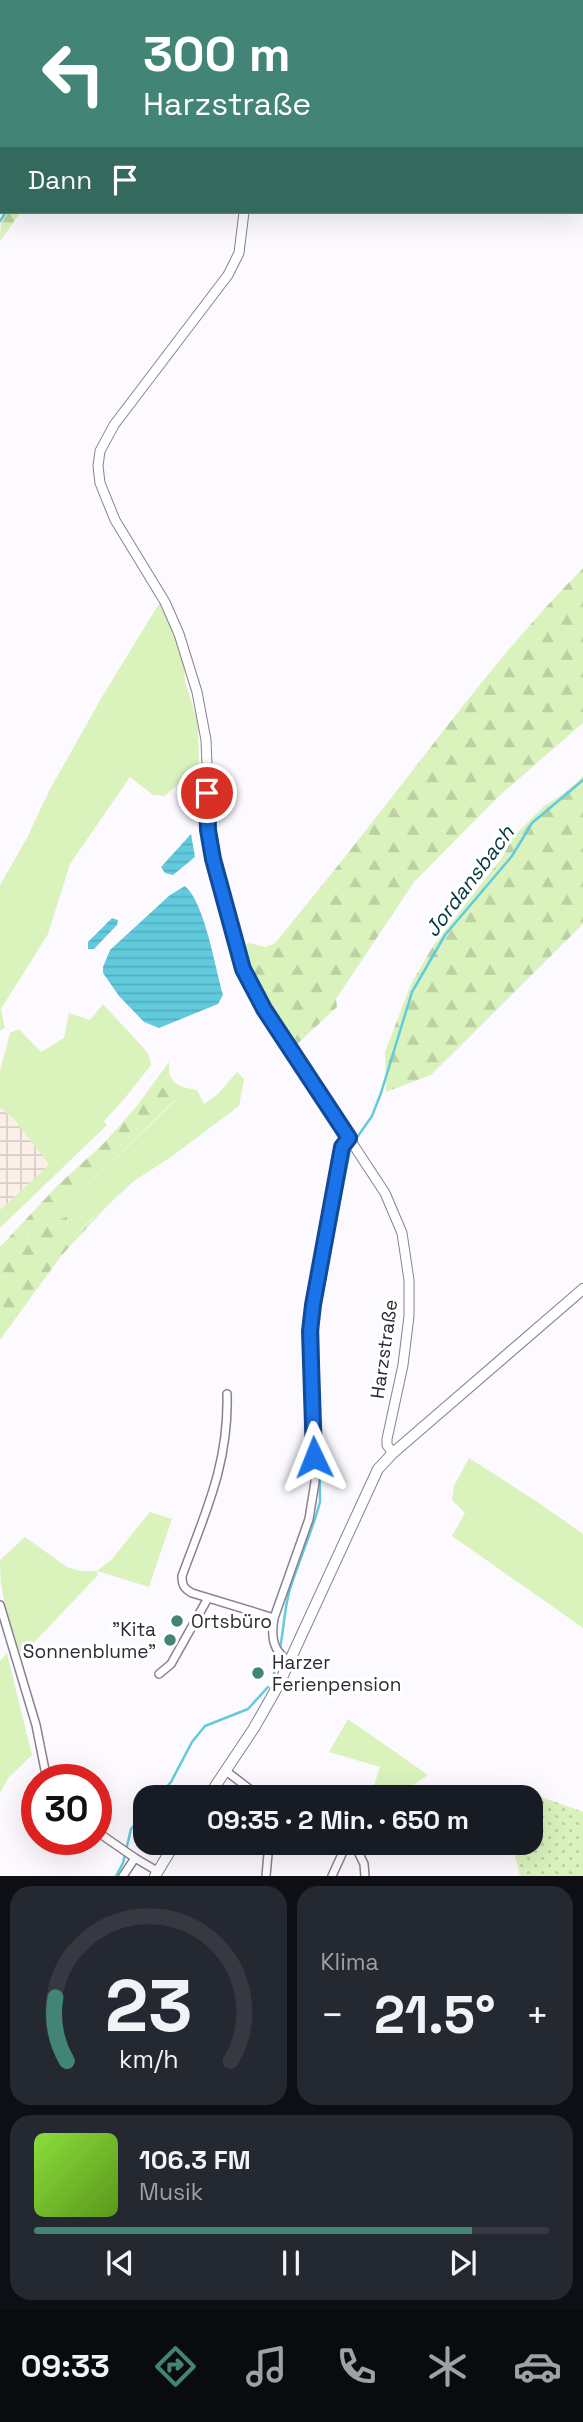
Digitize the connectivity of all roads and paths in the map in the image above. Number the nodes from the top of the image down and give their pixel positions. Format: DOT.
graph roads {
  1 [pos="244,214"];
  2 [pos="349,1138"];
  3 [pos="583,1289"];
  4 [pos="228,1394"];
  5 [pos="393,1453"];
  6 [pos="208,1598"];
  7 [pos="0,1605"];
  8 [pos="274,1618"];
  9 [pos="287,1660"];
  10 [pos="159,1674"];
  11 [pos="44,1764"];
  12 [pos="226,1771"];
  13 [pos="216,1785"];
  14 [pos="244,1785"];
  15 [pos="112,1842"];
  16 [pos="167,1855"];
  17 [pos="268,1855"];
  18 [pos="342,1855"];
  19 [pos="360,1855"];
  20 [pos="132,1856"];
  21 [pos="156,1873"];
  22 [pos="123,1876"];
  23 [pos="266,1876"];
  24 [pos="332,1876"];
  25 [pos="365,1876"];
  1 -- 2 [label="street, Harzstraße"];
  2 -- 5 [label="street, Harzstraße"];
  2 -- 8 [label="street"];
  3 -- 5 [label="main road"];
  4 -- 6 [label="street"];
  5 -- 9 [label="main road"];
  6 -- 8 [label="street"];
  6 -- 10 [label="street"];
  7 -- 11 [label="street"];
  8 -- 9 [label="street"];
  9 -- 12 [label="main road"];
  12 -- 13 [label="main road"];
  12 -- 14 [label="street"];
  15 -- 20 [label="street"];
  16 -- 21 [label="main road"];
  17 -- 23 [label="street"];
  18 -- 24 [label="street"];
  19 -- 25 [label="street"];
  20 -- 21 [label="street"];
  20 -- 22 [label="street"];
}
